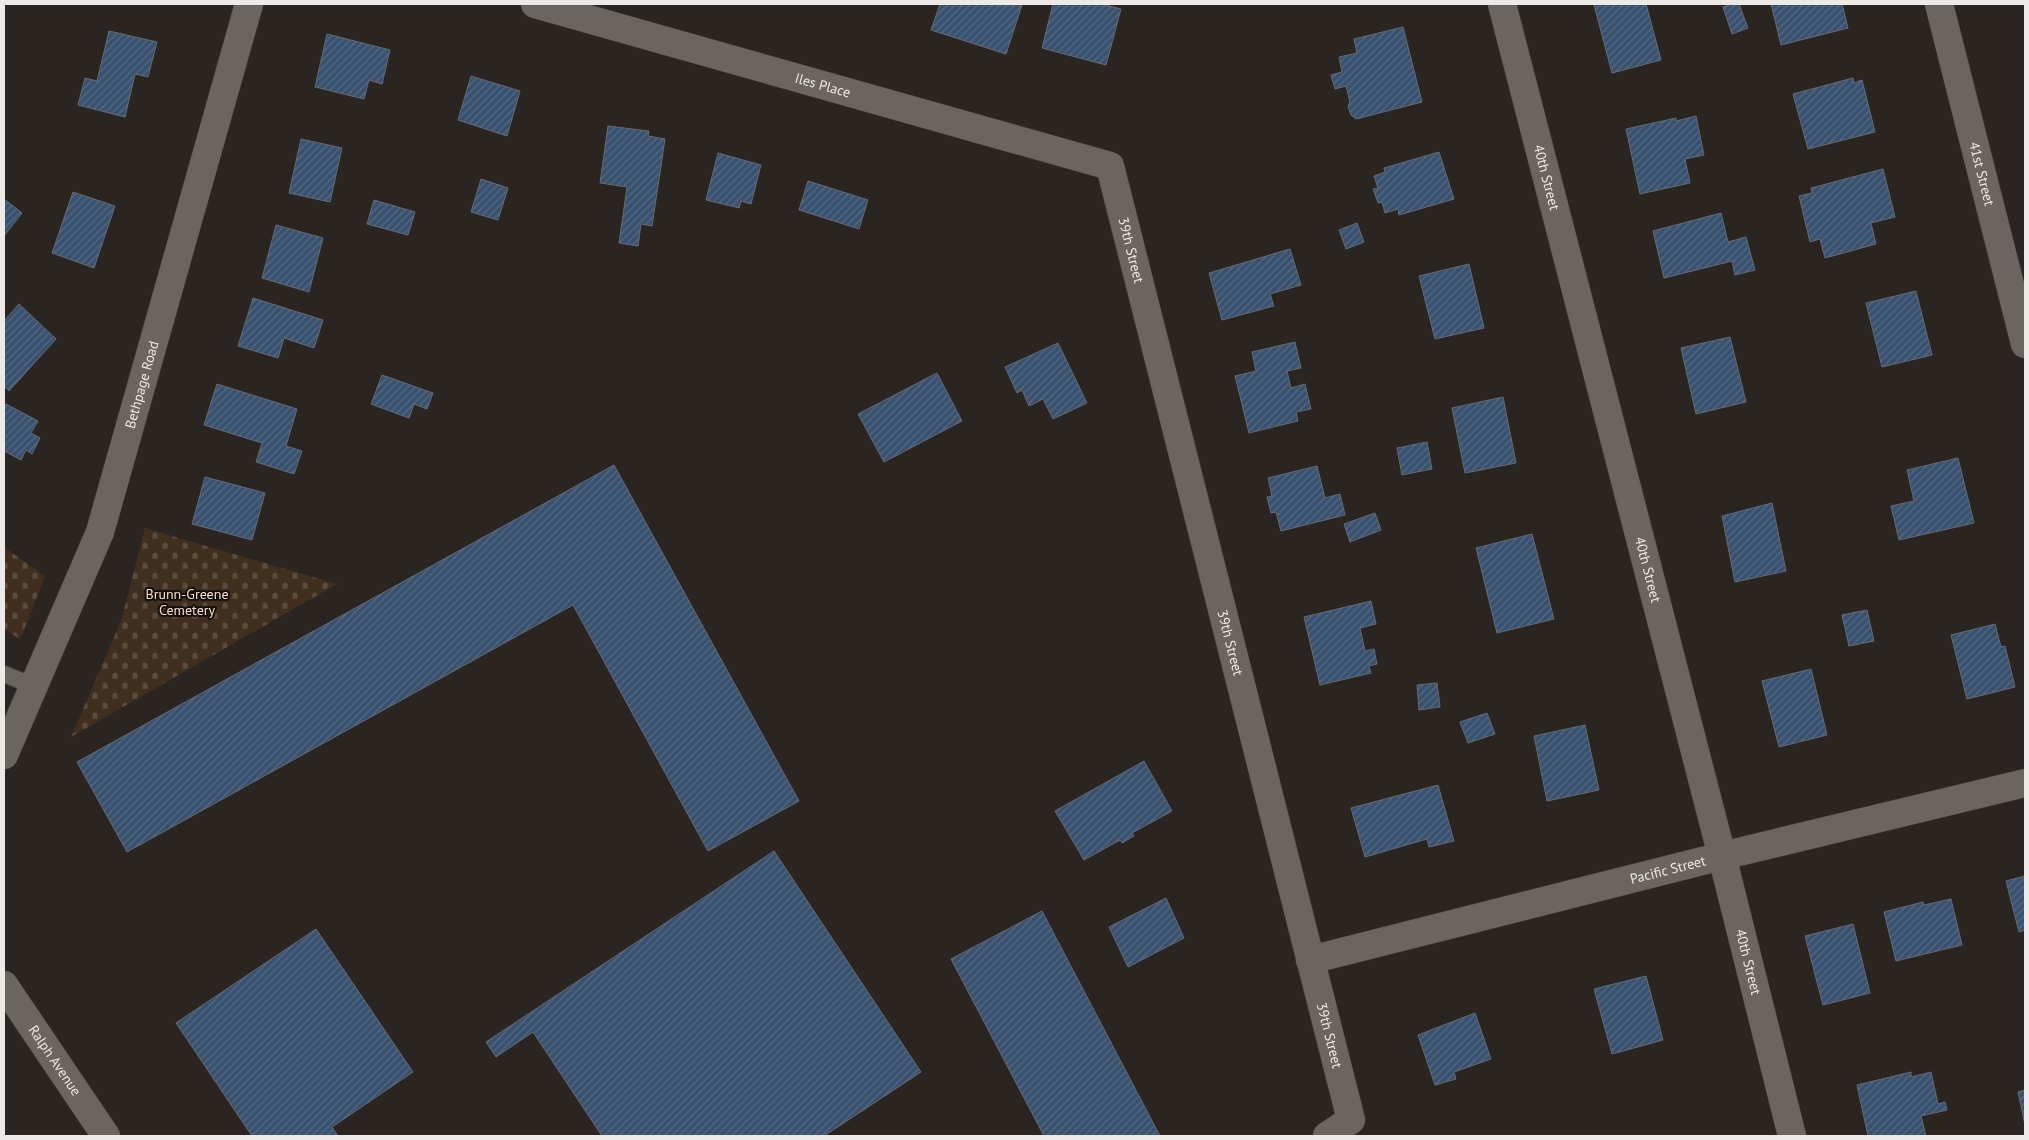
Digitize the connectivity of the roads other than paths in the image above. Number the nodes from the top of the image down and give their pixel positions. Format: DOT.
graph roads {
  1 [pos="249,4"];
  2 [pos="535,4"];
  3 [pos="1502,4"];
  4 [pos="1939,4"];
  5 [pos="1110,166"];
  6 [pos="2025,344"];
  7 [pos="4,674"];
  8 [pos="34,686"];
  9 [pos="4,755"];
  10 [pos="2025,783"];
  11 [pos="1722,856"];
  12 [pos="1310,960"];
  13 [pos="4,985"];
  14 [pos="106,1136"];
  15 [pos="1327,1136"];
  16 [pos="1792,1136"];
  1 -- 8 [label="street, Bethpage Road"];
  2 -- 5 [label="street, Iles Place"];
  3 -- 11 [label="street, 40th Street"];
  4 -- 6 [label="street, 41st Street"];
  5 -- 12 [label="street, 39th Street"];
  7 -- 8 [label="lane"];
  8 -- 9 [label="street, Bethpage Road"];
  10 -- 11 [label="street, Pacific Street"];
  11 -- 12 [label="street, Pacific Street"];
  11 -- 16 [label="street, 40th Street"];
  12 -- 15 [label="street, 39th Street"];
  13 -- 14 [label="street, Ralph Avenue"];
}
